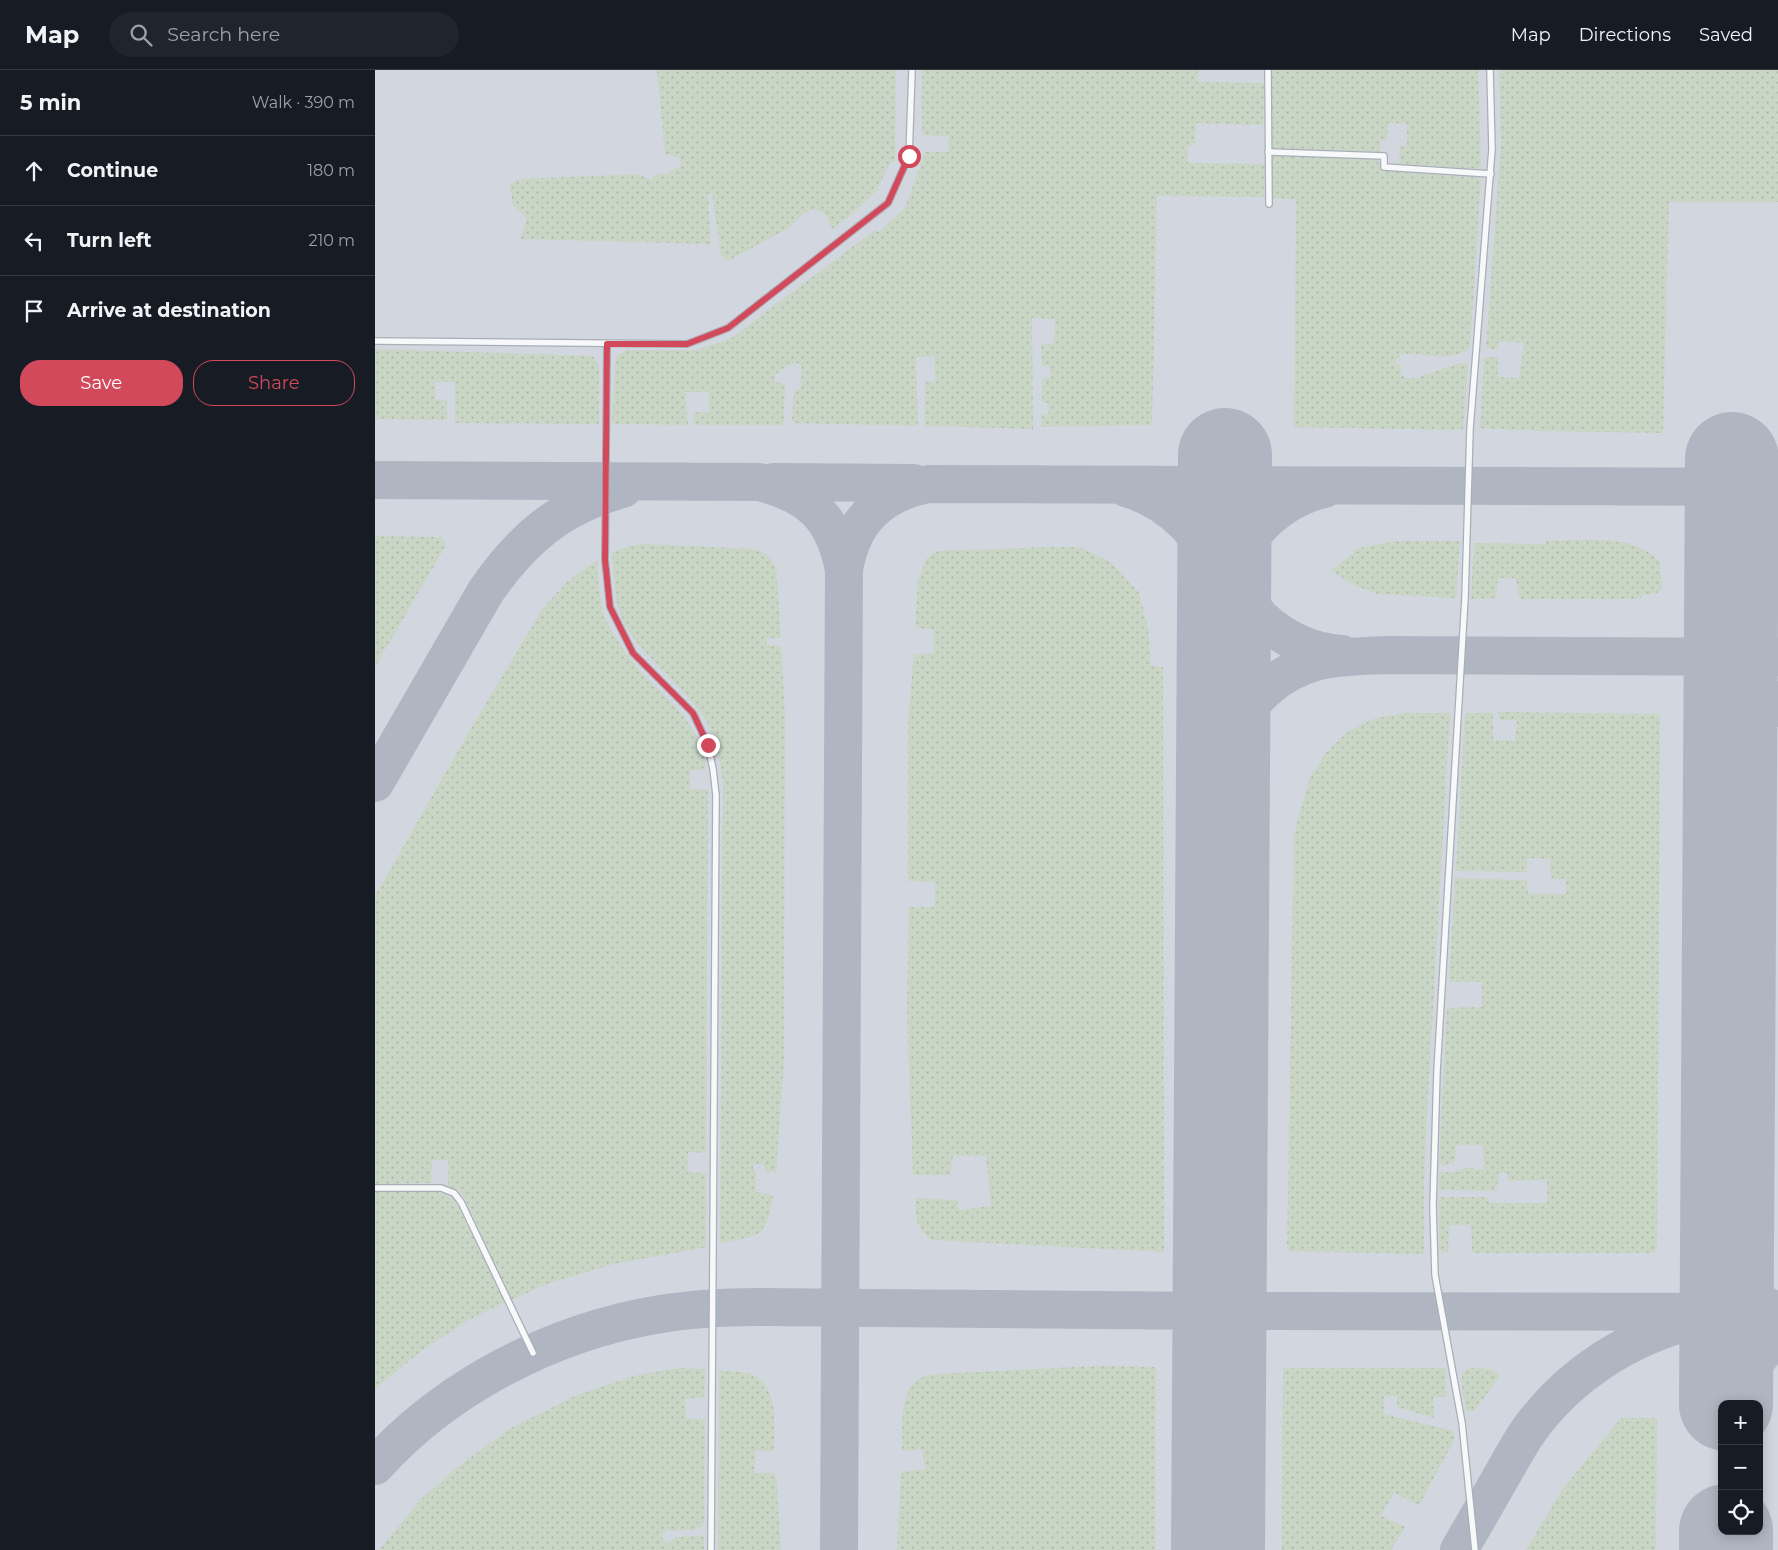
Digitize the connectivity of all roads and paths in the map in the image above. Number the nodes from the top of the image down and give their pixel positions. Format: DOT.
graph roads {
  1 [pos="912,70"];
  2 [pos="1268,70"];
  3 [pos="1490,70"];
  4 [pos="1268,152"];
  5 [pos="1491,174"];
  6 [pos="1269,204"];
  7 [pos="375,341"];
  8 [pos="607,344"];
  9 [pos="375,1188"];
  10 [pos="533,1354"];
  11 [pos="711,1550"];
  12 [pos="1475,1550"];
  1 -- 8 [label="lane"];
  2 -- 4 [label="lane"];
  3 -- 5 [label="lane"];
  4 -- 5 [label="lane"];
  4 -- 6 [label="lane"];
  5 -- 12 [label="lane"];
  7 -- 8 [label="lane"];
  8 -- 11 [label="lane"];
  9 -- 10 [label="lane"];
}
